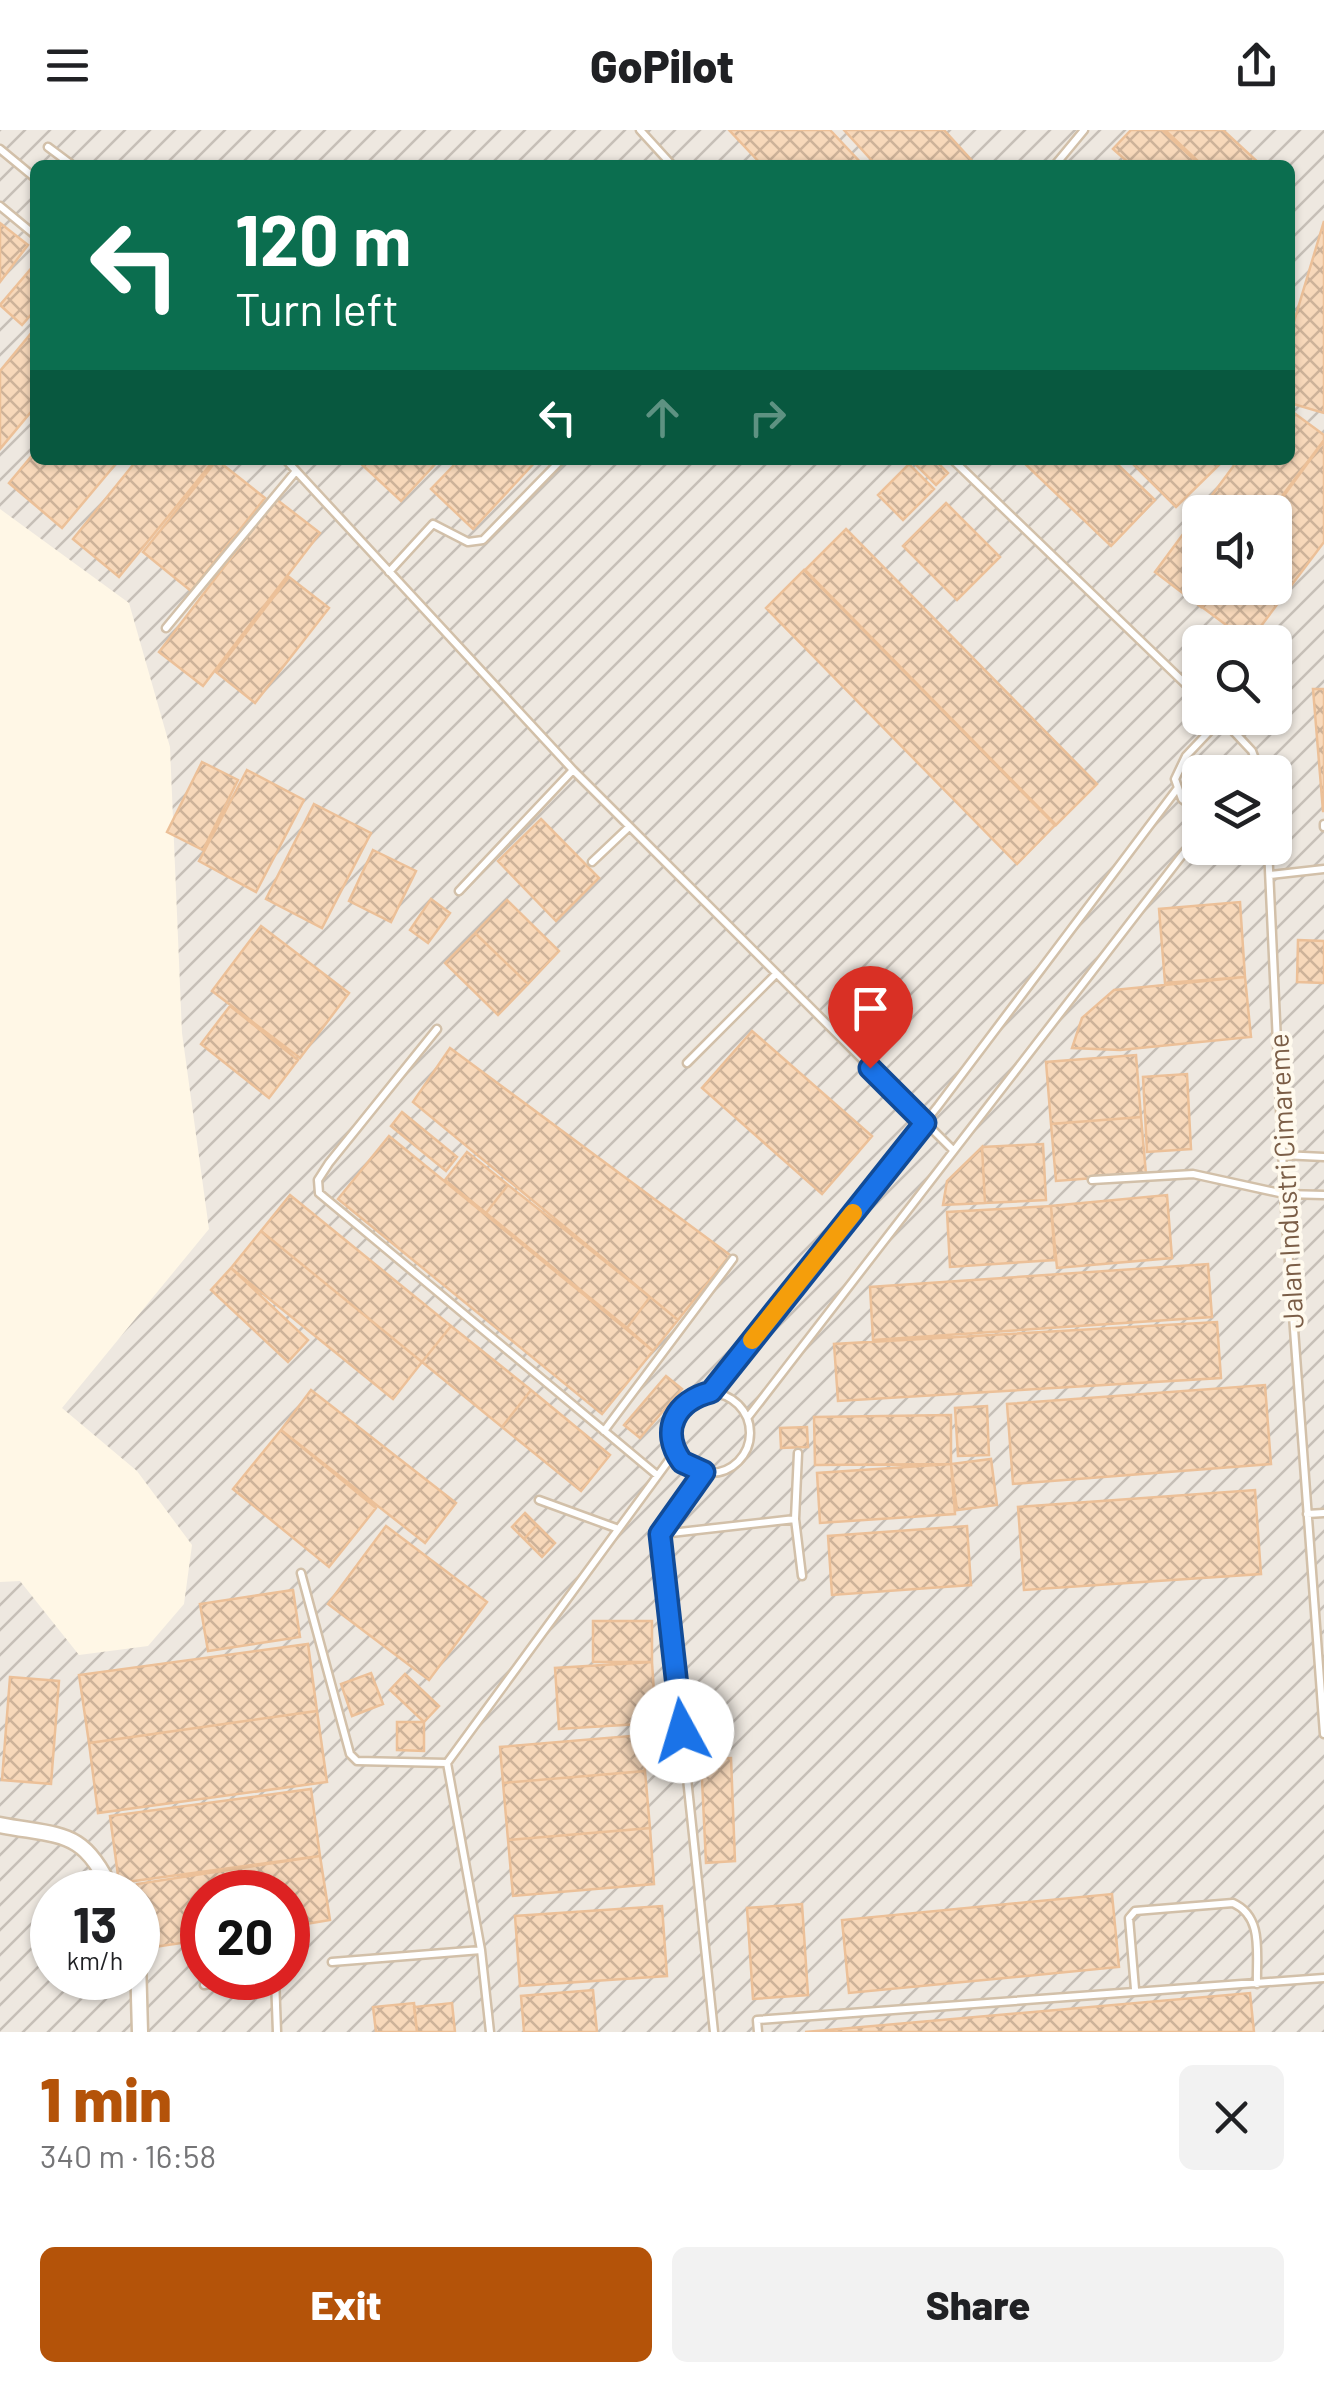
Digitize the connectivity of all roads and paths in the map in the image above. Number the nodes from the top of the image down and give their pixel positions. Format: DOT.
graph roads {
  1 [pos="640,130"];
  2 [pos="1084,130"];
  3 [pos="48,147"];
  4 [pos="0,149"];
  5 [pos="65,160"];
  6 [pos="667,160"];
  7 [pos="1059,160"];
  8 [pos="30,174"];
  9 [pos="0,206"];
  10 [pos="30,230"];
  11 [pos="291,465"];
  12 [pos="556,465"];
  13 [pos="958,465"];
  14 [pos="296,471"];
  15 [pos="389,572"];
  16 [pos="166,628"];
  17 [pos="1182,681"];
  18 [pos="1206,735"];
  19 [pos="1237,735"];
  20 [pos="1254,755"];
  21 [pos="573,770"];
  22 [pos="1177,790"];
  23 [pos="1182,795"];
  24 [pos="630,827"];
  25 [pos="1182,855"];
  26 [pos="592,862"];
  27 [pos="1269,865"];
  28 [pos="1324,869"];
  29 [pos="1270,876"];
  30 [pos="458,890"];
  31 [pos="776,974"];
  32 [pos="437,1028"];
  33 [pos="687,1063"];
  34 [pos="925,1123"];
  35 [pos="953,1150"];
  36 [pos="1282,1155"];
  37 [pos="1324,1157"];
  38 [pos="1092,1180"];
  39 [pos="1284,1194"];
  40 [pos="1324,1195"];
  41 [pos="733,1259"];
  42 [pos="711,1392"];
  43 [pos="748,1417"];
  44 [pos="604,1431"];
  45 [pos="675,1452"];
  46 [pos="798,1453"];
  47 [pos="704,1472"];
  48 [pos="657,1475"];
  49 [pos="539,1500"];
  50 [pos="1324,1513"];
  51 [pos="1307,1514"];
  52 [pos="795,1519"];
  53 [pos="616,1528"];
  54 [pos="660,1534"];
  55 [pos="301,1573"];
  56 [pos="802,1576"];
  57 [pos="1324,1734"];
  58 [pos="447,1763"];
  59 [pos="0,1825"];
  60 [pos="100,1870"];
  61 [pos="481,1950"];
  62 [pos="332,1962"];
  63 [pos="1324,1978"];
  64 [pos="1257,1984"];
  65 [pos="1135,1989"];
  66 [pos="139,2000"];
  67 [pos="276,2000"];
  68 [pos="140,2032"];
  69 [pos="277,2032"];
  70 [pos="490,2032"];
  71 [pos="714,2032"];
  72 [pos="758,2032"];
  1 -- 6 [label="lane"];
  2 -- 7 [label="lane"];
  3 -- 5 [label="lane"];
  4 -- 8 [label="lane"];
  9 -- 10 [label="lane"];
  11 -- 14 [label="lane"];
  12 -- 15 [label="lane"];
  13 -- 17 [label="lane"];
  14 -- 15 [label="lane"];
  14 -- 16 [label="lane"];
  15 -- 21 [label="lane"];
  18 -- 22 [label="lane"];
  19 -- 20 [label="lane"];
  21 -- 24 [label="lane"];
  21 -- 30 [label="lane"];
  22 -- 23 [label="lane"];
  22 -- 34 [label="lane"];
  24 -- 26 [label="lane"];
  24 -- 31 [label="lane"];
  25 -- 35 [label="lane"];
  27 -- 29 [label="lane, Jalan Industri Cimareme"];
  28 -- 29 [label="lane"];
  29 -- 36 [label="lane, Jalan Industri Cimareme"];
  31 -- 33 [label="lane"];
  31 -- 34 [label="lane"];
  32 -- 44 [label="lane"];
  34 -- 35 [label="lane"];
  34 -- 42 [label="lane"];
  35 -- 43 [label="lane"];
  36 -- 37 [label="lane"];
  36 -- 39 [label="lane, Jalan Industri Cimareme"];
  38 -- 39 [label="lane"];
  39 -- 40 [label="lane"];
  39 -- 51 [label="lane, Jalan Industri Cimareme"];
  41 -- 44 [label="lane"];
  42 -- 43 [label="lane"];
  42 -- 45 [label="lane"];
  43 -- 47 [label="lane"];
  44 -- 48 [label="lane"];
  45 -- 47 [label="lane"];
  45 -- 48 [label="lane"];
  46 -- 52 [label="lane"];
  47 -- 54 [label="lane"];
  48 -- 53 [label="lane"];
  49 -- 53 [label="lane"];
  50 -- 51 [label="lane"];
  51 -- 57 [label="lane, Jalan Industri Cimareme"];
  52 -- 54 [label="lane"];
  52 -- 56 [label="lane"];
  53 -- 58 [label="lane"];
  54 -- 71 [label="lane"];
  55 -- 58 [label="lane"];
  58 -- 61 [label="lane"];
  59 -- 60 [label="street"];
  61 -- 62 [label="lane"];
  61 -- 70 [label="lane"];
  63 -- 64 [label="lane"];
  64 -- 65 [label="lane"];
  64 -- 65 [label="lane"];
  65 -- 72 [label="lane"];
  66 -- 68 [label="street"];
  67 -- 69 [label="lane"];
}
